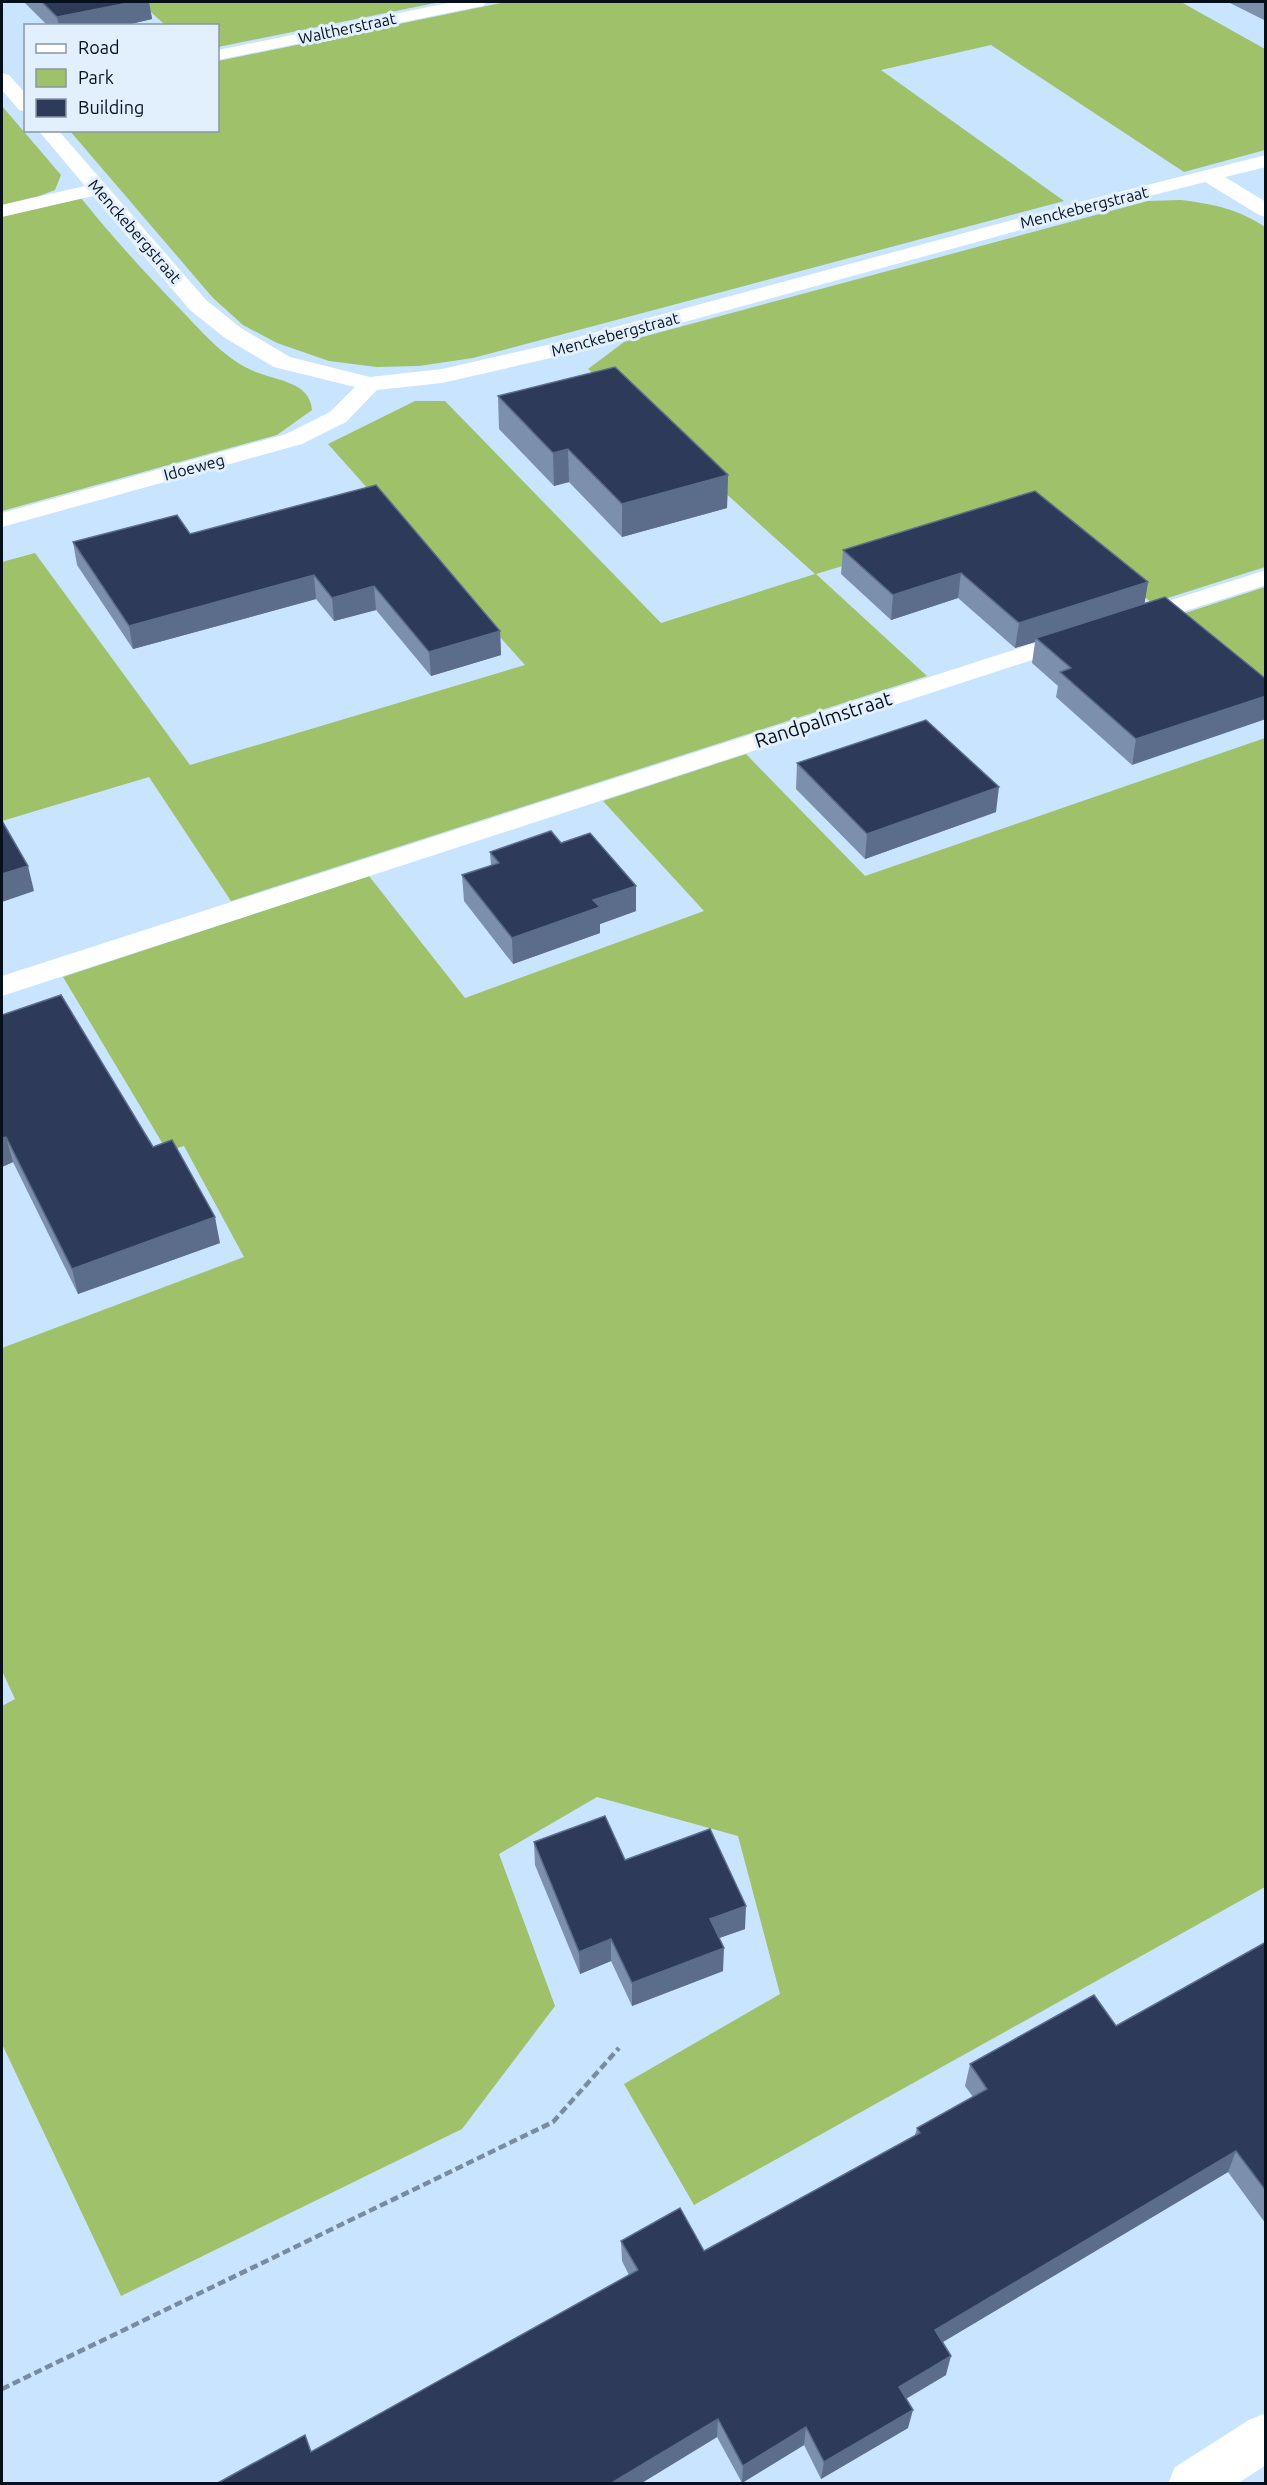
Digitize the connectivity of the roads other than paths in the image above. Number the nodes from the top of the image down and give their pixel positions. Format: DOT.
graph roads {
  1 [pos="477,2"];
  2 [pos="219,55"];
  3 [pos="2,79"];
  4 [pos="23,99"];
  5 [pos="49,132"];
  6 [pos="1266,161"];
  7 [pos="1209,176"];
  8 [pos="98,189"];
  9 [pos="2,211"];
  10 [pos="1266,212"];
  11 [pos="370,384"];
  12 [pos="2,520"];
  13 [pos="1266,577"];
  14 [pos="2,986"];
  15 [pos="1266,2437"];
  16 [pos="1192,2484"];
  1 -- 2 [label="street, Waltherstraat"];
  3 -- 4 [label="street"];
  5 -- 8 [label="street, Menckebergstraat"];
  6 -- 7 [label="street, Menckebergstraat"];
  7 -- 10 [label="street"];
  7 -- 11 [label="street, Menckebergstraat"];
  8 -- 9 [label="street"];
  8 -- 11 [label="street, Menckebergstraat"];
  11 -- 12 [label="street, Idoeweg"];
  13 -- 14 [label="street, Randpalmstraat"];
  15 -- 16 [label="street"];
}
